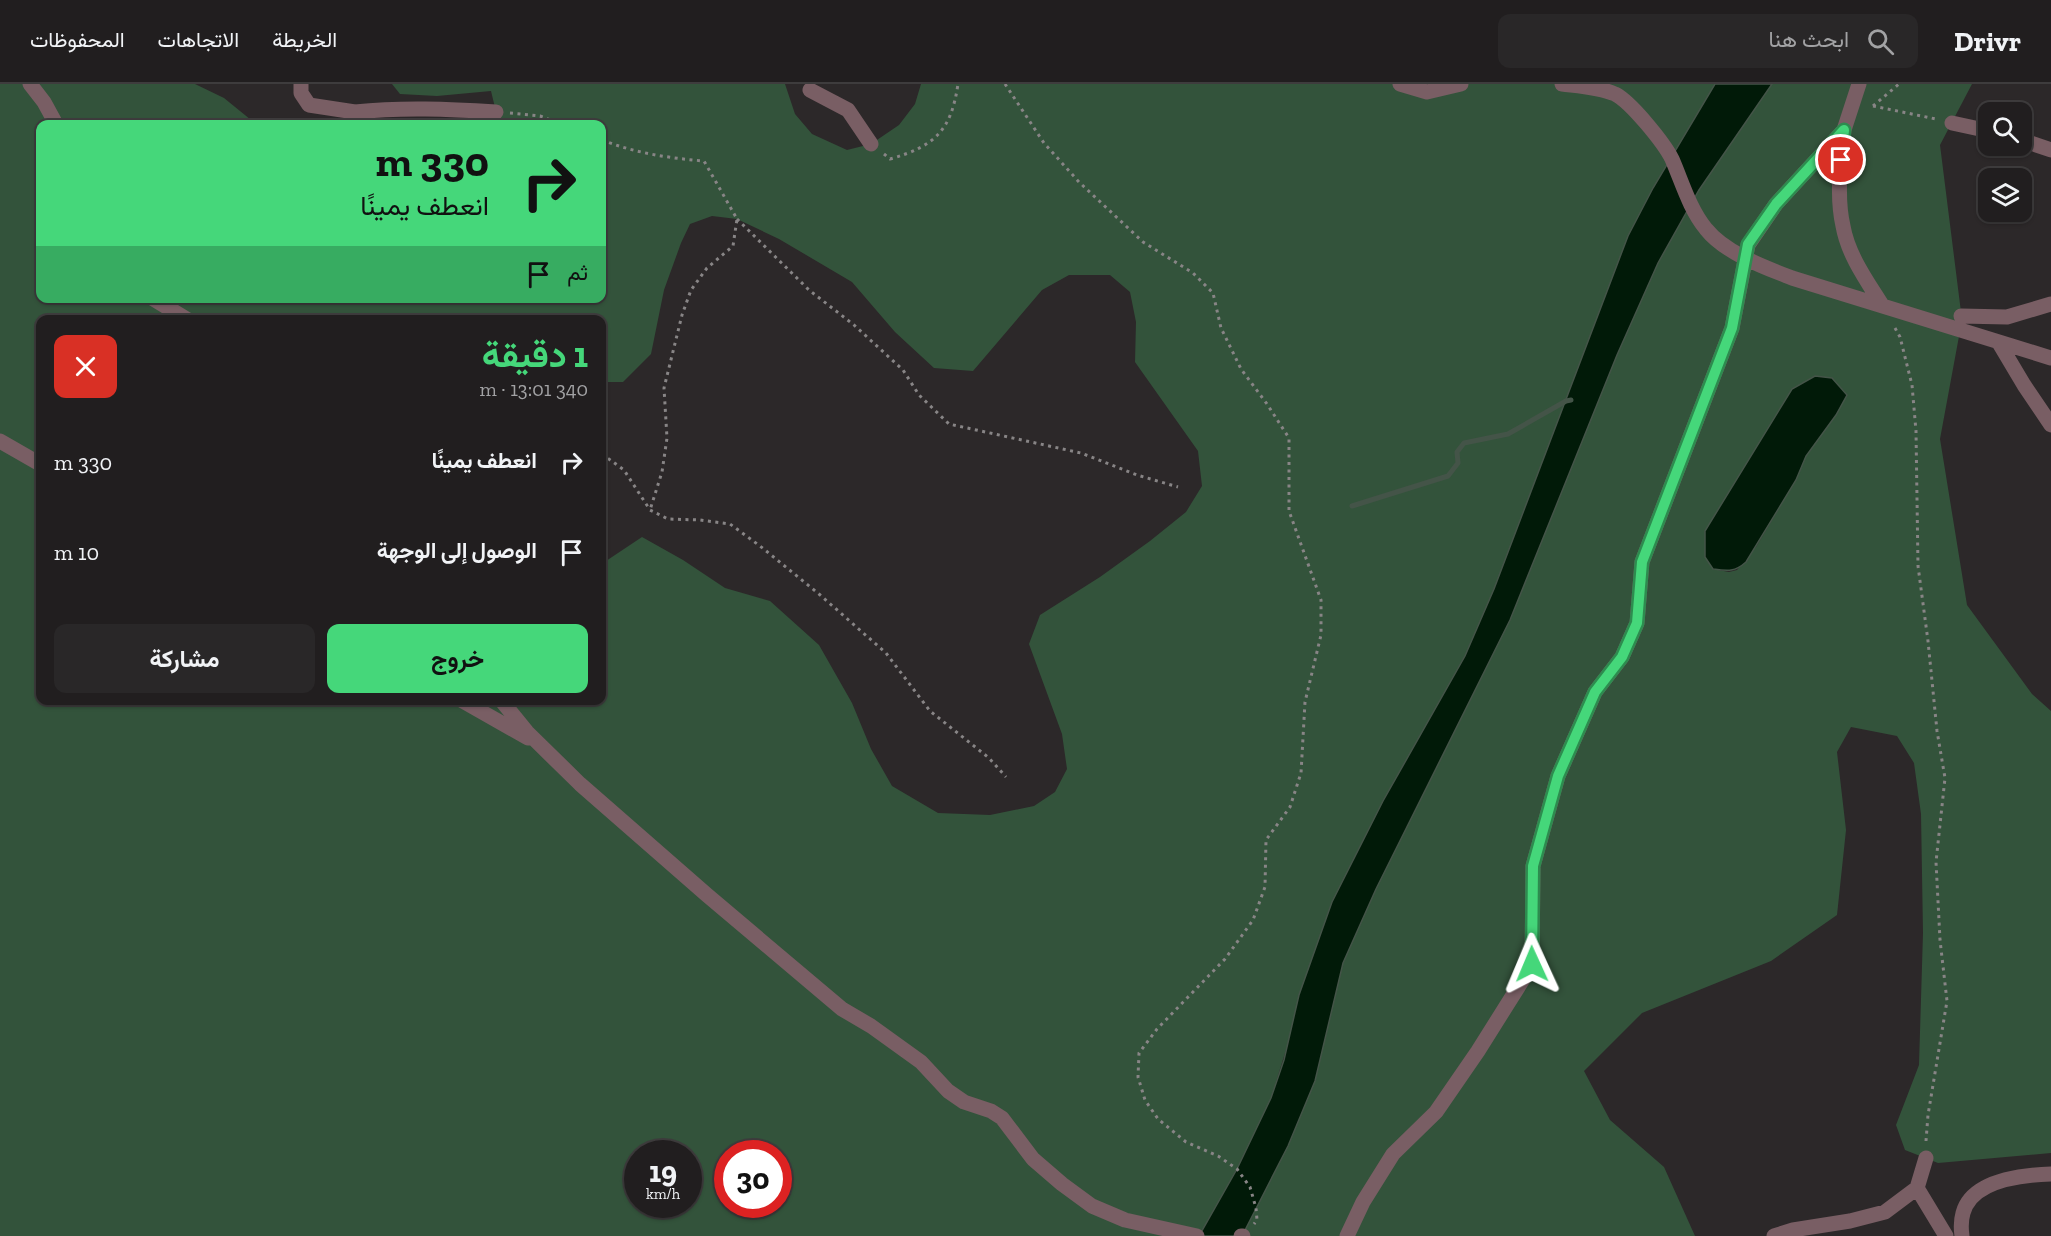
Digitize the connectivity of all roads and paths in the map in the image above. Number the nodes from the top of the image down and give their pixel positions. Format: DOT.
graph roads {
  1 [pos="30,84"];
  2 [pos="301,84"];
  3 [pos="957,84"];
  4 [pos="1005,84"];
  5 [pos="1401,84"];
  6 [pos="1461,84"];
  7 [pos="1562,84"];
  8 [pos="1859,84"];
  9 [pos="1899,84"];
  10 [pos="810,90"];
  11 [pos="1612,90"];
  12 [pos="1873,106"];
  13 [pos="355,112"];
  14 [pos="496,112"];
  15 [pos="1866,112"];
  16 [pos="54,120"];
  17 [pos="365,120"];
  18 [pos="550,120"];
  19 [pos="1952,123"];
  20 [pos="1978,128"];
  21 [pos="1844,130"];
  22 [pos="2032,141"];
  23 [pos="606,142"];
  24 [pos="871,144"];
  25 [pos="2049,144"];
  26 [pos="737,219"];
  27 [pos="1746,258"];
  28 [pos="160,303"];
  29 [pos="2051,304"];
  30 [pos="1882,305"];
  31 [pos="180,315"];
  32 [pos="1961,316"];
  33 [pos="1999,343"];
  34 [pos="2051,358"];
  35 [pos="2051,425"];
  36 [pos="0,441"];
  37 [pos="606,457"];
  38 [pos="36,462"];
  39 [pos="1178,487"];
  40 [pos="650,510"];
  41 [pos="470,705"];
  42 [pos="505,705"];
  43 [pos="543,748"];
  44 [pos="1006,777"];
  45 [pos="1926,1158"];
  46 [pos="2051,1174"];
  47 [pos="1917,1188"];
  48 [pos="1245,1233"];
  49 [pos="1197,1236"];
  50 [pos="1347,1236"];
  51 [pos="1774,1236"];
  52 [pos="1946,1236"];
  53 [pos="1962,1236"];
  1 -- 16 [label="street"];
  2 -- 13 [label="street"];
  3 -- 24 [label="path"];
  4 -- 48 [label="path"];
  5 -- 6 [label="street"];
  7 -- 11 [label="street"];
  8 -- 21 [label="street"];
  9 -- 12 [label="path"];
  10 -- 24 [label="street"];
  11 -- 27 [label="street"];
  12 -- 15 [label="path"];
  12 -- 19 [label="path"];
  13 -- 14 [label="street"];
  13 -- 17 [label="street"];
  14 -- 18 [label="path"];
  19 -- 20 [label="street"];
  21 -- 27 [label="street"];
  21 -- 30 [label="street"];
  22 -- 25 [label="street"];
  23 -- 26 [label="path"];
  26 -- 39 [label="path"];
  26 -- 40 [label="path"];
  27 -- 30 [label="street"];
  27 -- 50 [label="street"];
  28 -- 31 [label="street"];
  29 -- 32 [label="street"];
  30 -- 33 [label="street"];
  30 -- 45 [label="path"];
  33 -- 34 [label="street"];
  33 -- 35 [label="street"];
  36 -- 38 [label="street"];
  37 -- 40 [label="path"];
  40 -- 44 [label="path"];
  41 -- 43 [label="street"];
  42 -- 43 [label="street"];
  43 -- 49 [label="street"];
  45 -- 47 [label="street"];
  46 -- 53 [label="street"];
  47 -- 51 [label="street"];
  47 -- 52 [label="street"];
}
